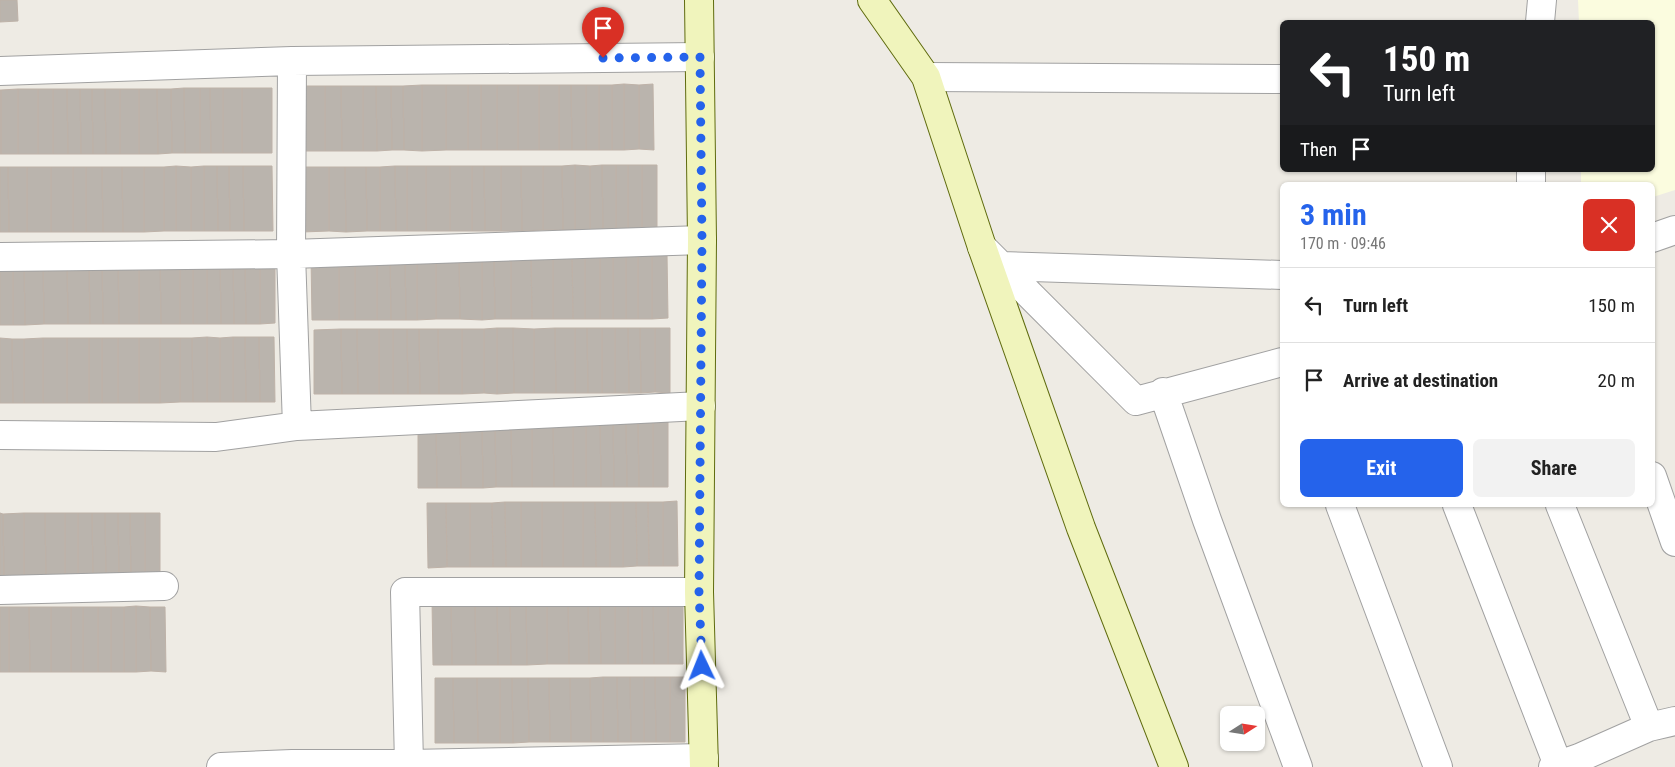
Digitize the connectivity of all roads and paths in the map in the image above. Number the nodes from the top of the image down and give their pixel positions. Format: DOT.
graph roads {
  1 [pos="699,0"];
  2 [pos="872,0"];
  3 [pos="1542,0"];
  4 [pos="1540,20"];
  5 [pos="700,57"];
  6 [pos="292,61"];
  7 [pos="0,71"];
  8 [pos="926,77"];
  9 [pos="1280,80"];
  10 [pos="1675,230"];
  11 [pos="1655,237"];
  12 [pos="702,240"];
  13 [pos="982,247"];
  14 [pos="291,254"];
  15 [pos="0,257"];
  16 [pos="1001,266"];
  17 [pos="1280,275"];
  18 [pos="1280,363"];
  19 [pos="1163,392"];
  20 [pos="701,406"];
  21 [pos="297,426"];
  22 [pos="0,435"];
  23 [pos="1655,485"];
  24 [pos="1341,507"];
  25 [pos="1458,507"];
  26 [pos="1561,507"];
  27 [pos="1675,542"];
  28 [pos="164,586"];
  29 [pos="0,590"];
  30 [pos="699,592"];
  31 [pos="1675,721"];
  32 [pos="1649,727"];
  33 [pos="704,762"];
  34 [pos="409,764"];
  35 [pos="1568,764"];
  36 [pos="292,766"];
  37 [pos="221,767"];
  38 [pos="1174,767"];
  39 [pos="1298,767"];
  40 [pos="1438,767"];
  1 -- 5 [label="street"];
  2 -- 8 [label="street"];
  3 -- 4 [label="street"];
  5 -- 6 [label="street"];
  5 -- 12 [label="street"];
  6 -- 7 [label="street"];
  6 -- 14 [label="street"];
  8 -- 9 [label="street"];
  8 -- 13 [label="street"];
  10 -- 11 [label="street"];
  12 -- 14 [label="street"];
  12 -- 20 [label="street"];
  13 -- 16 [label="street"];
  13 -- 38 [label="street"];
  14 -- 15 [label="street"];
  14 -- 21 [label="street"];
  16 -- 17 [label="street"];
  16 -- 19 [label="street"];
  18 -- 19 [label="street"];
  19 -- 39 [label="street"];
  20 -- 21 [label="street"];
  20 -- 30 [label="street"];
  21 -- 22 [label="street"];
  23 -- 27 [label="street"];
  24 -- 40 [label="street"];
  25 -- 35 [label="street"];
  26 -- 32 [label="street"];
  28 -- 29 [label="street"];
  30 -- 33 [label="street"];
  30 -- 34 [label="street"];
  31 -- 32 [label="street"];
  32 -- 35 [label="street"];
  33 -- 34 [label="street"];
  34 -- 36 [label="street"];
  36 -- 37 [label="street"];
}
